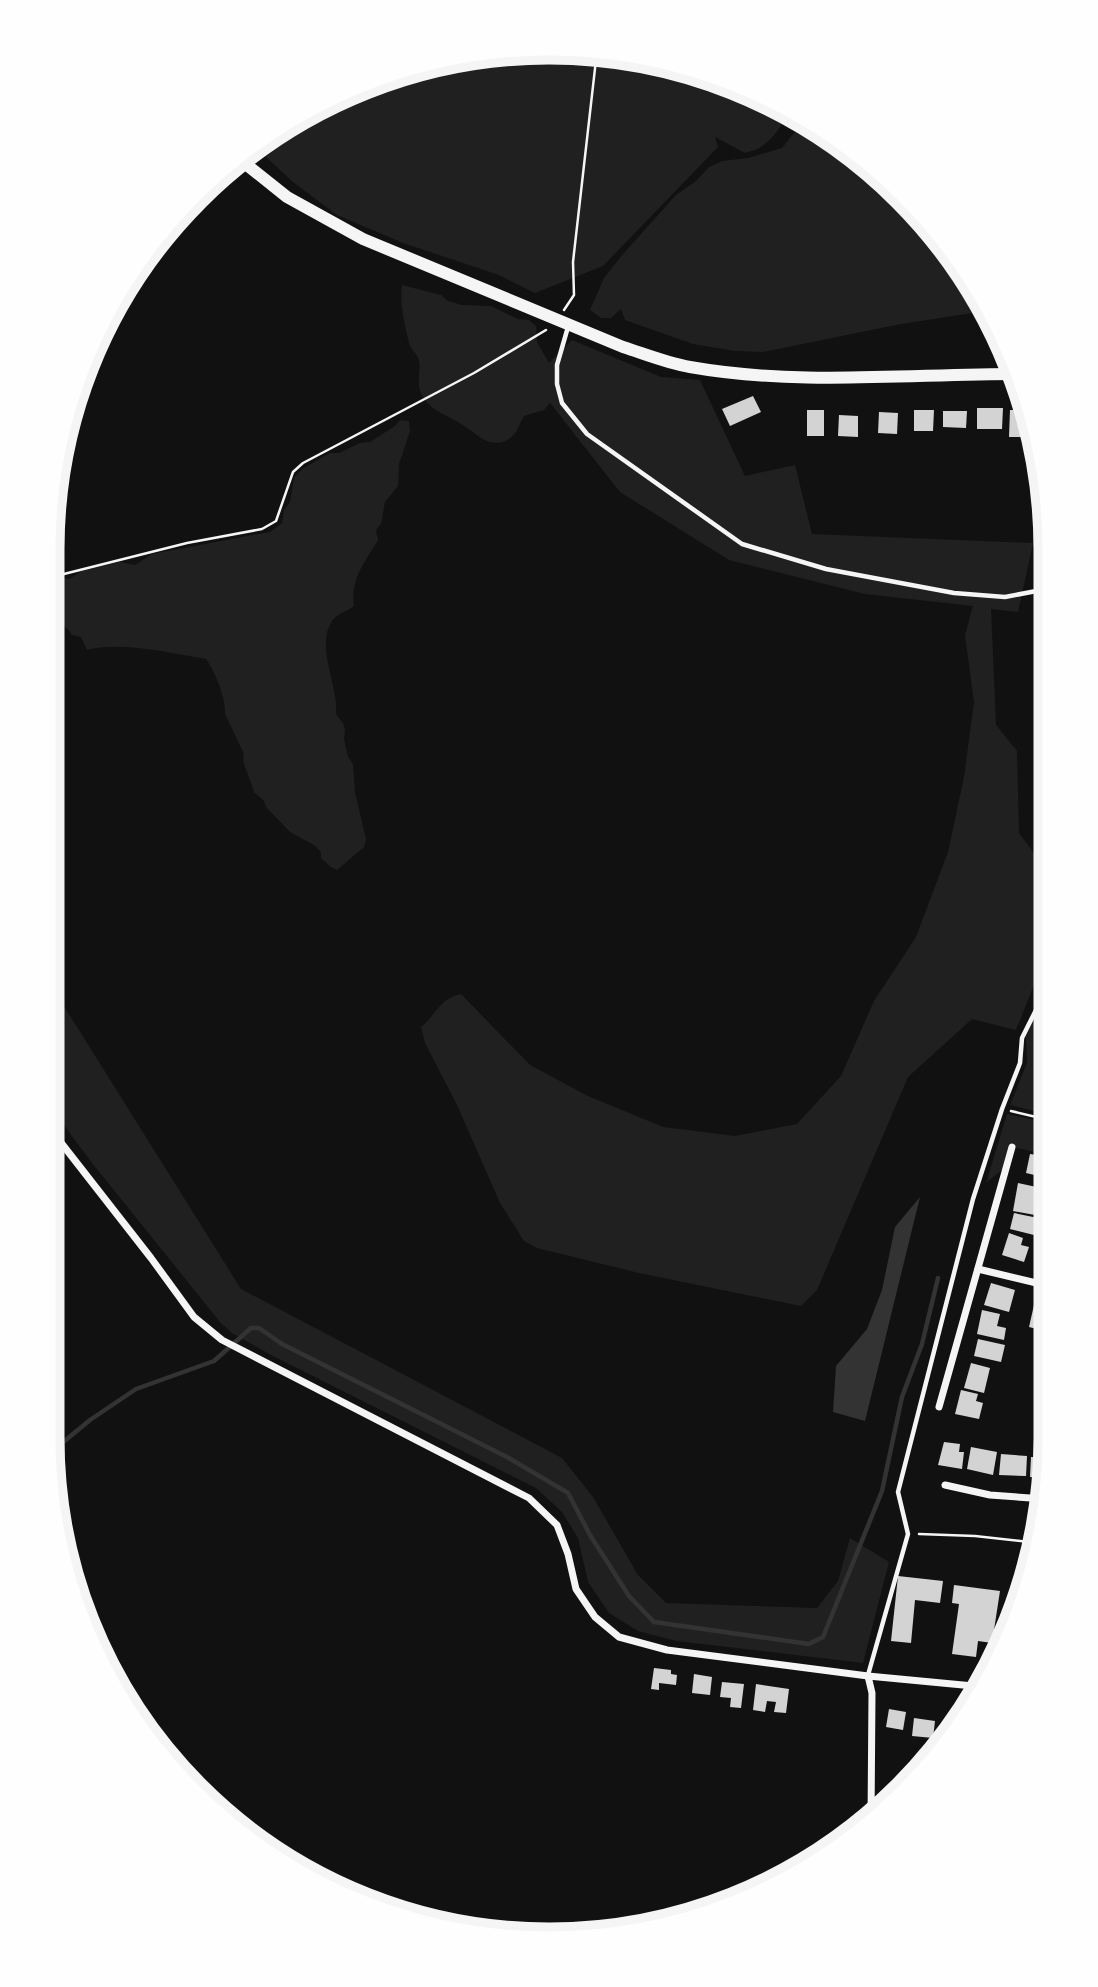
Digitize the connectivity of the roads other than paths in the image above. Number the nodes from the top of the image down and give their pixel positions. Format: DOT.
graph roads {
  1 [pos="246,165"];
  2 [pos="564,321"];
  3 [pos="1006,374"];
  4 [pos="1038,591"];
  5 [pos="1038,1006"];
  6 [pos="60,1141"];
  7 [pos="1012,1147"];
  8 [pos="978,1269"];
  9 [pos="1038,1283"];
  10 [pos="939,1407"];
  11 [pos="944,1485"];
  12 [pos="1034,1498"];
  13 [pos="868,1676"];
  14 [pos="971,1686"];
  15 [pos="871,1807"];
  1 -- 2 [label="main road"];
  2 -- 3 [label="main road"];
  2 -- 4 [label="lane"];
  5 -- 13 [label="lane"];
  6 -- 13 [label="street"];
  7 -- 8 [label="street"];
  8 -- 9 [label="street"];
  8 -- 10 [label="street"];
  11 -- 12 [label="street"];
  13 -- 14 [label="street"];
  13 -- 15 [label="street"];
}
